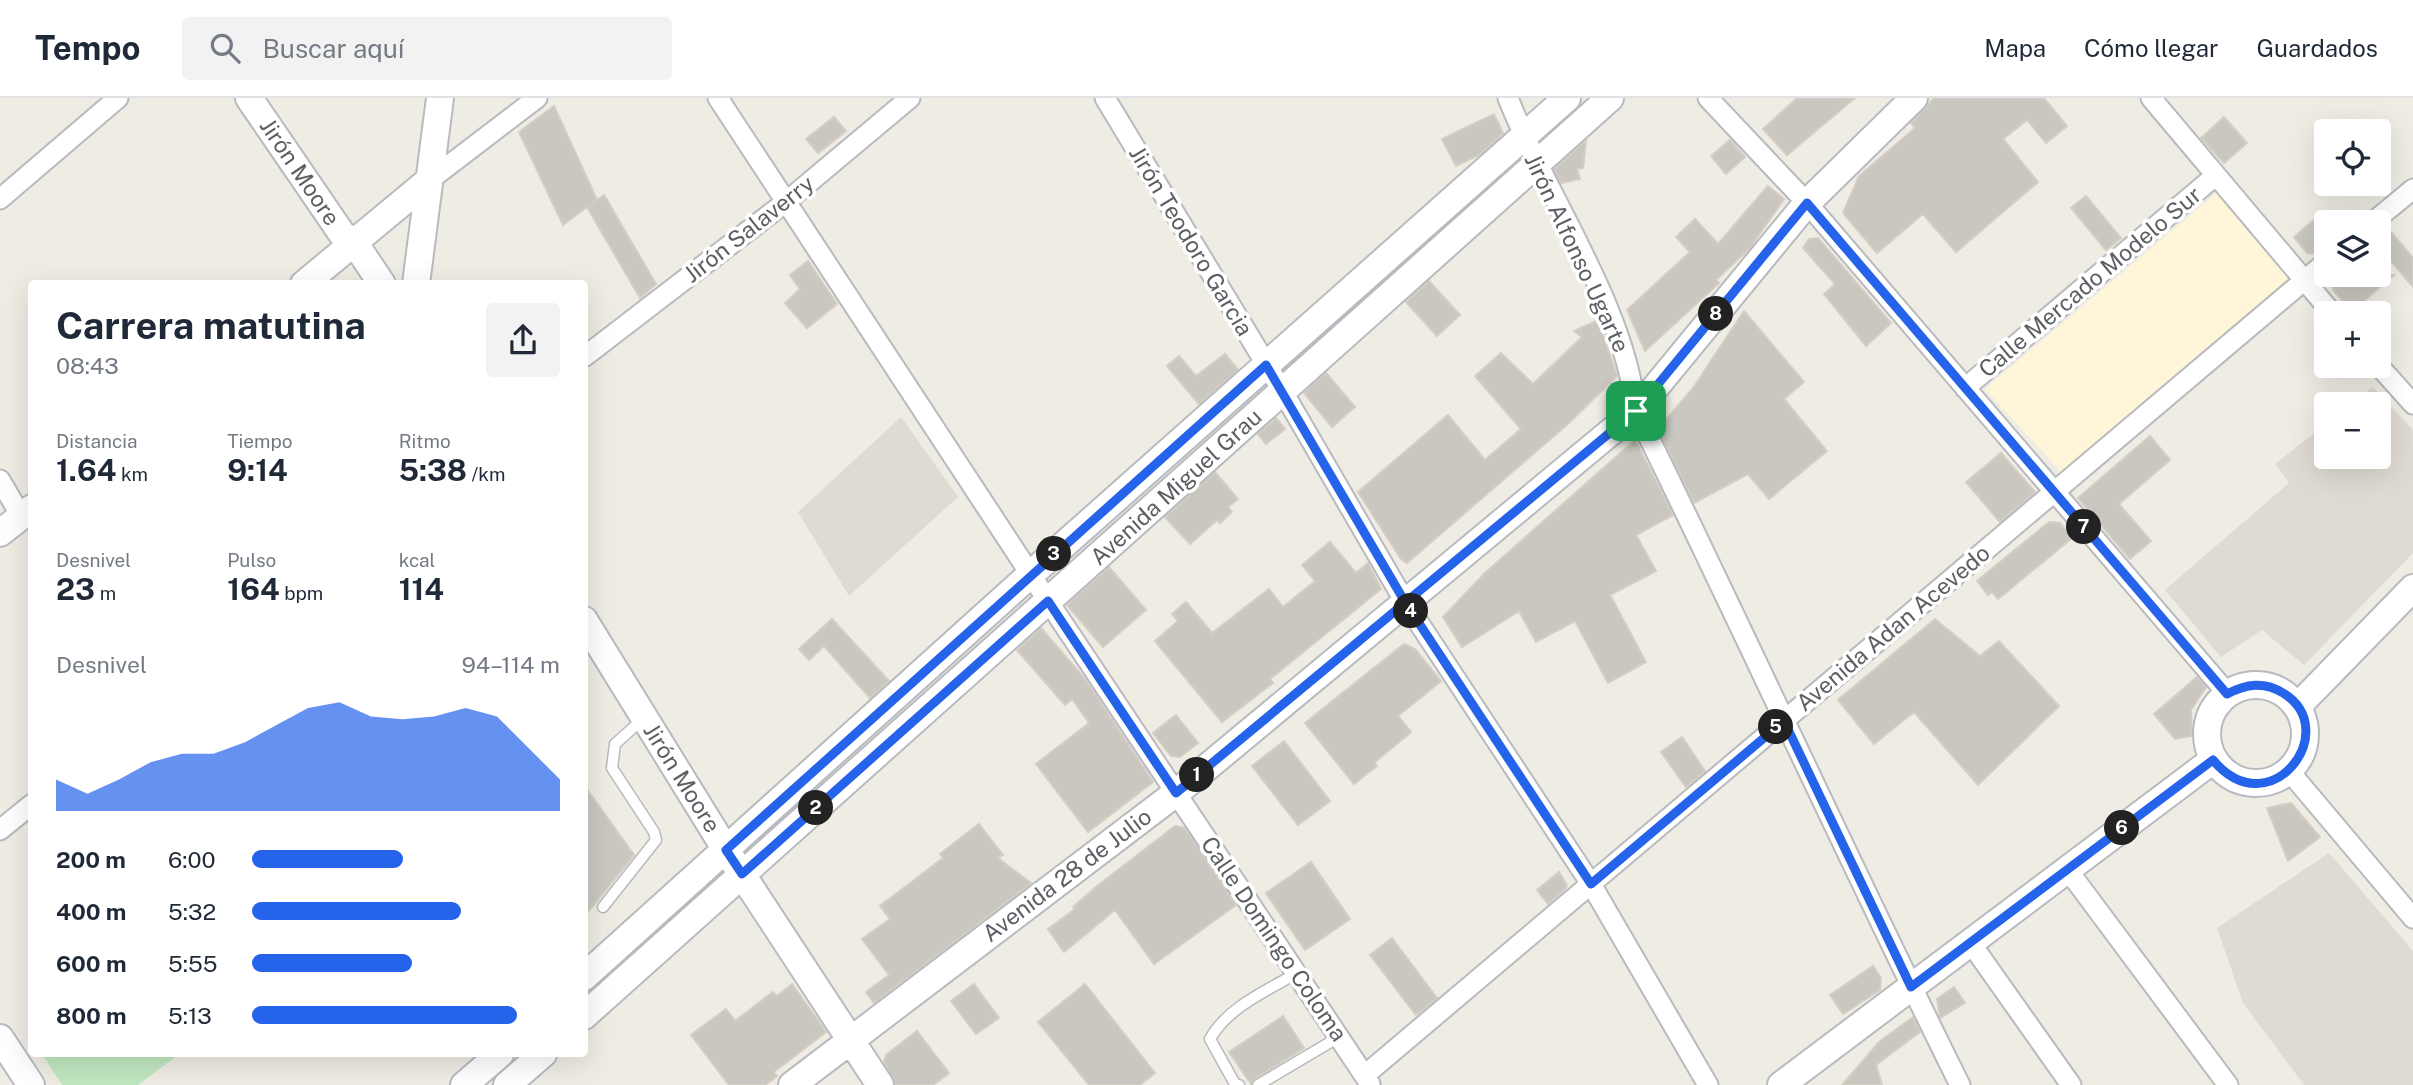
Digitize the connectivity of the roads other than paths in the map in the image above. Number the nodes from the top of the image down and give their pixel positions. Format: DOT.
graph roads {
  1 [pos="118,98"];
  2 [pos="249,98"];
  3 [pos="268,98"];
  4 [pos="440,98"];
  5 [pos="537,98"];
  6 [pos="719,98"];
  7 [pos="910,98"];
  8 [pos="1105,98"];
  9 [pos="1508,98"];
  10 [pos="1567,98"];
  11 [pos="1610,98"];
  12 [pos="1709,98"];
  13 [pos="1914,98"];
  14 [pos="2151,98"];
  15 [pos="1523,136"];
  16 [pos="1536,165"];
  17 [pos="2215,176"];
  18 [pos="427,182"];
  19 [pos="2413,189"];
  20 [pos="0,199"];
  21 [pos="787,201"];
  22 [pos="1807,203"];
  23 [pos="2388,210"];
  24 [pos="355,242"];
  25 [pos="2314,272"];
  26 [pos="309,280"];
  27 [pos="379,280"];
  28 [pos="416,280"];
  29 [pos="2304,281"];
  30 [pos="2322,301"];
  31 [pos="588,354"];
  32 [pos="1266,365"];
  33 [pos="2390,378"];
  34 [pos="1965,388"];
  35 [pos="1283,392"];
  36 [pos="2413,404"];
  37 [pos="1636,411"];
  38 [pos="0,480"];
  39 [pos="2054,492"];
  40 [pos="26,512"];
  41 [pos="0,533"];
  42 [pos="1031,574"];
  43 [pos="2413,588"];
  44 [pos="1048,601"];
  45 [pos="1405,602"];
  46 [pos="588,627"];
  47 [pos="2227,694"];
  48 [pos="2297,707"];
  49 [pos="644,718"];
  50 [pos="1784,721"];
  51 [pos="2213,760"];
  52 [pos="2289,771"];
  53 [pos="1176,793"];
  54 [pos="28,807"];
  55 [pos="0,830"];
  56 [pos="726,850"];
  57 [pos="2067,869"];
  58 [pos="742,874"];
  59 [pos="1591,884"];
  60 [pos="603,907"];
  61 [pos="2413,918"];
  62 [pos="1970,942"];
  63 [pos="588,973"];
  64 [pos="1297,973"];
  65 [pos="1911,987"];
  66 [pos="588,1012"];
  67 [pos="1339,1037"];
  68 [pos="0,1038"];
  69 [pos="852,1040"];
  70 [pos="497,1057"];
  71 [pos="539,1057"];
  72 [pos="1368,1080"];
  73 [pos="31,1085"];
  74 [pos="464,1085"];
  75 [pos="507,1085"];
  76 [pos="792,1085"];
  77 [pos="880,1085"];
  78 [pos="1239,1085"];
  79 [pos="1258,1085"];
  80 [pos="1708,1085"];
  81 [pos="1781,1085"];
  82 [pos="1960,1085"];
  83 [pos="2071,1085"];
  84 [pos="2228,1085"];
  1 -- 20 [label="street"];
  2 -- 24 [label="street, Jirón Moore"];
  3 -- 24 [label="street, Jirón Moore"];
  4 -- 18 [label="street"];
  5 -- 18 [label="street"];
  6 -- 21 [label="street, Calle Domingo Coloma"];
  7 -- 21 [label="street, Jirón Salaverry"];
  8 -- 32 [label="street, Jirón Teodoro Garcia"];
  9 -- 15 [label="street, Jirón Alfonso Ugarte"];
  10 -- 15 [label="street, Avenida Miguel Grau"];
  11 -- 16 [label="street, Avenida Miguel Grau"];
  12 -- 22 [label="street"];
  13 -- 22 [label="street, Avenida 28 de Julio"];
  14 -- 17 [label="street"];
  15 -- 16 [label="street, Jirón Alfonso Ugarte"];
  15 -- 32 [label="street, Avenida Miguel Grau"];
  16 -- 35 [label="street, Avenida Miguel Grau"];
  16 -- 37 [label="street, Jirón Alfonso Ugarte"];
  17 -- 29 [label="street"];
  17 -- 34 [label="street, Calle Mercado Modelo Sur"];
  18 -- 24 [label="street"];
  18 -- 28 [label="street"];
  19 -- 23 [label="street"];
  21 -- 31 [label="street, Jirón Salaverry"];
  21 -- 42 [label="street, Calle Domingo Coloma"];
  22 -- 34 [label="street"];
  22 -- 37 [label="street, Avenida 28 de Julio"];
  24 -- 26 [label="street"];
  24 -- 27 [label="street, Jirón Moore"];
  25 -- 29 [label="street, Avenida Adan Acevedo"];
  29 -- 30 [label="street"];
  29 -- 39 [label="street, Avenida Adan Acevedo"];
  32 -- 35 [label="street, Jirón Teodoro Garcia"];
  32 -- 42 [label="street, Avenida Miguel Grau"];
  33 -- 36 [label="street"];
  34 -- 39 [label="street"];
  35 -- 44 [label="street, Avenida Miguel Grau"];
  35 -- 45 [label="street, Jirón Teodoro Garcia"];
  37 -- 45 [label="street, Avenida 28 de Julio"];
  37 -- 50 [label="street"];
  38 -- 40 [label="street"];
  39 -- 47 [label="street"];
  39 -- 50 [label="street, Avenida Adan Acevedo"];
  40 -- 41 [label="street"];
  42 -- 44 [label="street, Calle Domingo Coloma"];
  42 -- 56 [label="street, Avenida Miguel Grau"];
  43 -- 48 [label="street"];
  44 -- 53 [label="street, Calle Domingo Coloma"];
  44 -- 58 [label="street, Avenida Miguel Grau"];
  45 -- 53 [label="street, Avenida 28 de Julio"];
  45 -- 59 [label="street, Jirón Teodoro Garcia"];
  46 -- 49 [label="street, Jirón Moore"];
  47 -- 48 [label="street"];
  47 -- 51 [label="street"];
  48 -- 52 [label="street"];
  49 -- 56 [label="street, Jirón Moore"];
  49 -- 60 [label="lane"];
  50 -- 59 [label="street, Avenida Adan Acevedo"];
  50 -- 65 [label="street"];
  51 -- 52 [label="street"];
  51 -- 57 [label="street"];
  52 -- 61 [label="street"];
  53 -- 64 [label="street, Calle Domingo Coloma"];
  53 -- 69 [label="street, Avenida 28 de Julio"];
  54 -- 55 [label="street"];
  56 -- 58 [label="street, Jirón Moore"];
  56 -- 63 [label="street, Avenida Miguel Grau"];
  57 -- 62 [label="street"];
  57 -- 84 [label="street"];
  58 -- 66 [label="street, Avenida Miguel Grau"];
  58 -- 69 [label="street, Jirón Moore"];
  59 -- 72 [label="street, Avenida Adan Acevedo"];
  59 -- 80 [label="street, Jirón Teodoro Garcia"];
  62 -- 65 [label="street"];
  62 -- 83 [label="street"];
  64 -- 67 [label="street, Calle Domingo Coloma"];
  64 -- 78 [label="lane"];
  65 -- 81 [label="street"];
  65 -- 82 [label="street"];
  67 -- 72 [label="street, Calle Domingo Coloma"];
  67 -- 79 [label="lane"];
  68 -- 73 [label="street"];
  69 -- 76 [label="street, Avenida 28 de Julio"];
  69 -- 77 [label="street, Jirón Moore"];
  70 -- 74 [label="street"];
  71 -- 75 [label="street"];
}
